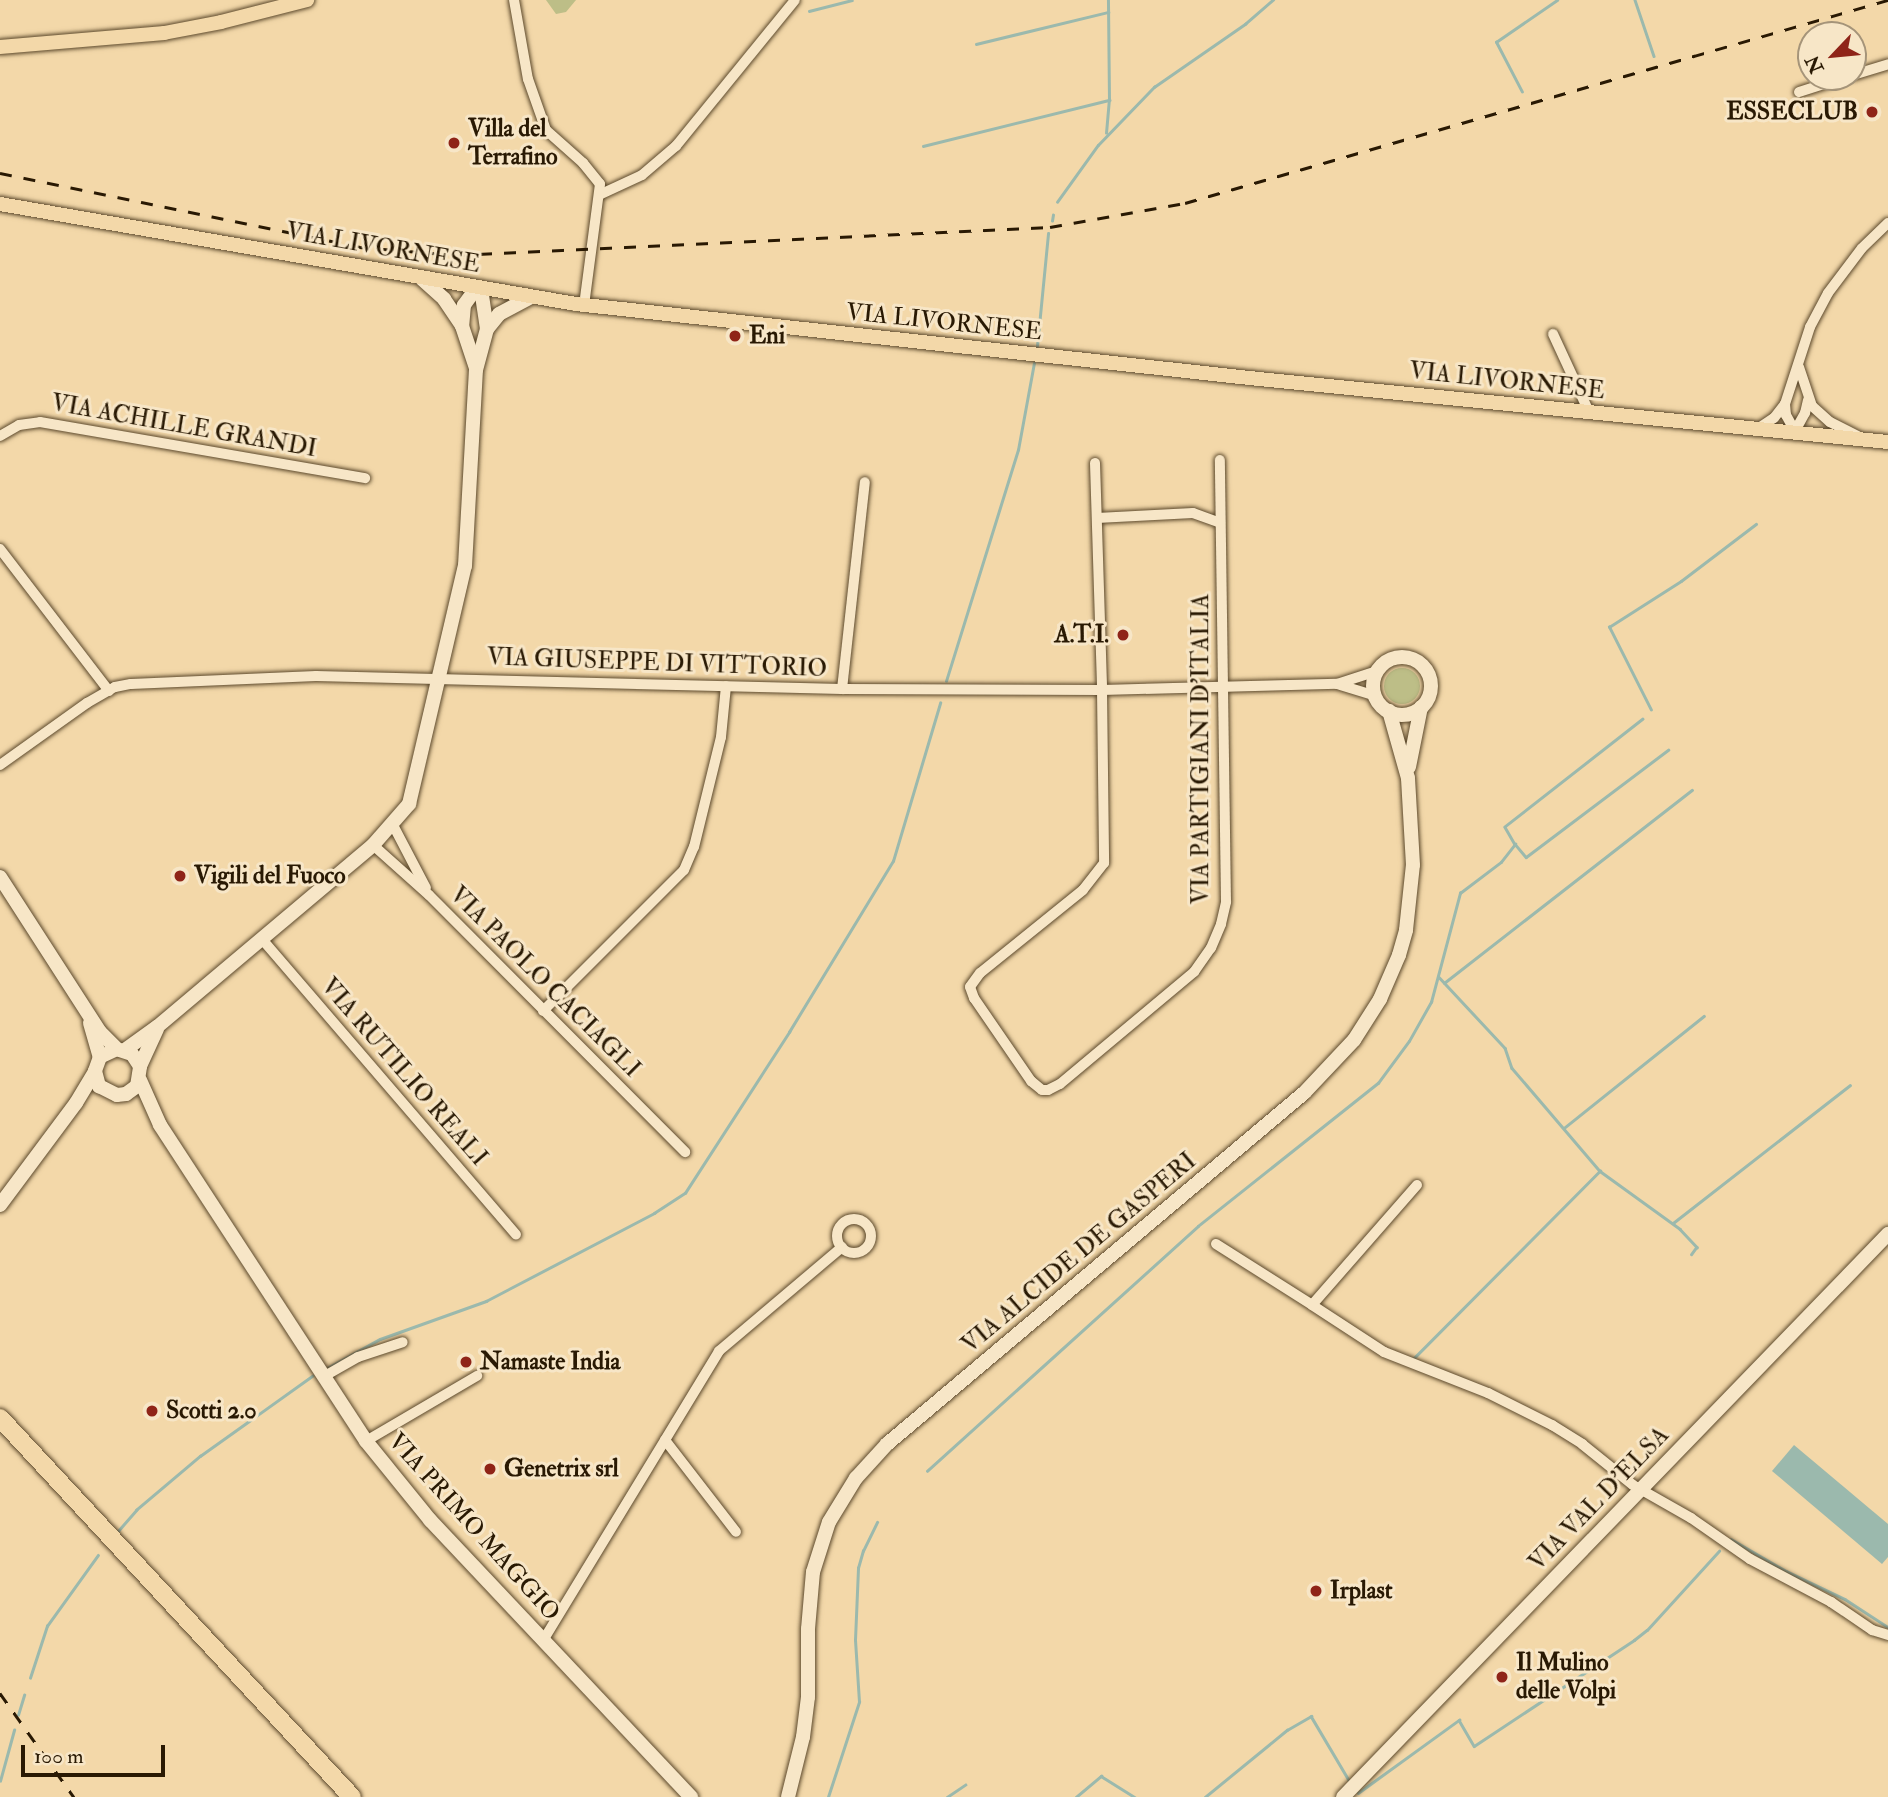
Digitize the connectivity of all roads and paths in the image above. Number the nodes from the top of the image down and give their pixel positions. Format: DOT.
graph roads {
  1 [pos="307,0"];
  2 [pos="514,0"];
  3 [pos="795,0"];
  4 [pos="0,47"];
  5 [pos="1888,64"];
  6 [pos="1867,71"];
  7 [pos="1802,91"];
  8 [pos="1799,92"];
  9 [pos="599,195"];
  10 [pos="0,204"];
  11 [pos="1888,223"];
  12 [pos="422,279"];
  13 [pos="481,289"];
  14 [pos="529,298"];
  15 [pos="584,305"];
  16 [pos="462,326"];
  17 [pos="487,329"];
  18 [pos="1553,334"];
  19 [pos="1798,367"];
  20 [pos="476,370"];
  21 [pos="1808,400"];
  22 [pos="1785,404"];
  23 [pos="1589,412"];
  24 [pos="1759,428"];
  25 [pos="1795,432"];
  26 [pos="0,436"];
  27 [pos="1862,438"];
  28 [pos="1888,442"];
  29 [pos="1220,460"];
  30 [pos="1095,463"];
  31 [pos="365,478"];
  32 [pos="866,482"];
  33 [pos="1097,517"];
  34 [pos="1220,523"];
  35 [pos="0,549"];
  36 [pos="1377,671"];
  37 [pos="439,677"];
  38 [pos="1336,684"];
  39 [pos="726,686"];
  40 [pos="1223,686"];
  41 [pos="842,689"];
  42 [pos="1102,690"];
  43 [pos="108,691"];
  44 [pos="1375,696"];
  45 [pos="1421,707"];
  46 [pos="1389,711"];
  47 [pos="0,765"];
  48 [pos="1408,778"];
  49 [pos="393,825"];
  50 [pos="373,845"];
  51 [pos="0,877"];
  52 [pos="429,895"];
  53 [pos="261,937"];
  54 [pos="85,1009"];
  55 [pos="543,1011"];
  56 [pos="158,1027"];
  57 [pos="121,1049"];
  58 [pos="97,1064"];
  59 [pos="140,1073"];
  60 [pos="119,1094"];
  61 [pos="76,1103"];
  62 [pos="160,1125"];
  63 [pos="685,1153"];
  64 [pos="1417,1185"];
  65 [pos="0,1205"];
  66 [pos="516,1234"];
  67 [pos="1888,1234"];
  68 [pos="1216,1244"];
  69 [pos="842,1247"];
  70 [pos="1312,1305"];
  71 [pos="402,1342"];
  72 [pos="477,1376"];
  73 [pos="323,1377"];
  74 [pos="0,1418"];
  75 [pos="0,1434"];
  76 [pos="665,1440"];
  77 [pos="366,1441"];
  78 [pos="1641,1488"];
  79 [pos="736,1532"];
  80 [pos="1888,1635"];
  81 [pos="544,1639"];
  82 [pos="793,1773"];
  83 [pos="337,1797"];
  84 [pos="352,1797"];
  85 [pos="691,1797"];
  86 [pos="777,1797"];
  87 [pos="788,1797"];
  88 [pos="1343,1797"];
  1 -- 4 [label="main road"];
  2 -- 9 [label="street"];
  3 -- 9 [label="street"];
  5 -- 6 [label="street"];
  7 -- 8 [label="street"];
  9 -- 15 [label="street"];
  10 -- 12 [label="main road, VIA LIVORNESE"];
  11 -- 19 [label="street"];
  12 -- 13 [label="main road, VIA LIVORNESE"];
  12 -- 16 [label="street"];
  13 -- 14 [label="main road, VIA LIVORNESE"];
  13 -- 16 [label="street"];
  13 -- 17 [label="street"];
  14 -- 15 [label="main road, VIA LIVORNESE"];
  14 -- 17 [label="street"];
  15 -- 23 [label="main road, VIA LIVORNESE"];
  16 -- 20 [label="street"];
  17 -- 20 [label="street"];
  18 -- 23 [label="street"];
  19 -- 21 [label="street"];
  19 -- 22 [label="street"];
  20 -- 37 [label="street"];
  21 -- 25 [label="street"];
  21 -- 27 [label="street"];
  22 -- 24 [label="street"];
  22 -- 25 [label="street"];
  23 -- 24 [label="main road, VIA LIVORNESE"];
  24 -- 25 [label="main road, VIA LIVORNESE"];
  25 -- 27 [label="main road, VIA LIVORNESE"];
  26 -- 31 [label="street, VIA ACHILLE GRANDI"];
  27 -- 28 [label="main road, VIA LIVORNESE"];
  29 -- 34 [label="street, VIA PARTIGIANI D'ITALIA"];
  30 -- 33 [label="street"];
  32 -- 41 [label="street"];
  33 -- 34 [label="street"];
  33 -- 42 [label="street"];
  34 -- 40 [label="street, VIA PARTIGIANI D'ITALIA"];
  35 -- 43 [label="street"];
  36 -- 38 [label="street, VIA GIUSEPPE DI VITTORIO"];
  36 -- 44 [label="street"];
  36 -- 45 [label="street"];
  37 -- 39 [label="street, VIA GIUSEPPE DI VITTORIO"];
  37 -- 43 [label="street, VIA GIUSEPPE DI VITTORIO"];
  37 -- 49 [label="street"];
  38 -- 40 [label="street, VIA GIUSEPPE DI VITTORIO"];
  38 -- 44 [label="street, VIA GIUSEPPE DI VITTORIO"];
  39 -- 41 [label="street, VIA GIUSEPPE DI VITTORIO"];
  39 -- 55 [label="street"];
  40 -- 42 [label="street, VIA GIUSEPPE DI VITTORIO"];
  40 -- 42 [label="street, VIA PARTIGIANI D'ITALIA"];
  41 -- 42 [label="street, VIA GIUSEPPE DI VITTORIO"];
  43 -- 47 [label="street, VIA GIUSEPPE DI VITTORIO"];
  44 -- 46 [label="street"];
  45 -- 46 [label="street"];
  45 -- 48 [label="street, VIA ALCIDE DE GASPERI"];
  46 -- 48 [label="street, VIA ALCIDE DE GASPERI"];
  48 -- 82 [label="street, VIA ALCIDE DE GASPERI"];
  49 -- 50 [label="street"];
  49 -- 52 [label="street"];
  50 -- 52 [label="street, VIA PAOLO CACIAGLI"];
  50 -- 53 [label="street"];
  51 -- 54 [label="street, VIA PRIMO MAGGIO"];
  52 -- 55 [label="street, VIA PAOLO CACIAGLI"];
  53 -- 56 [label="street"];
  53 -- 66 [label="street, VIA RUTILIO REALI"];
  54 -- 57 [label="street, VIA PRIMO MAGGIO"];
  54 -- 58 [label="street, VIA PRIMO MAGGIO"];
  55 -- 63 [label="street, VIA PAOLO CACIAGLI"];
  56 -- 57 [label="street"];
  56 -- 59 [label="street"];
  57 -- 58 [label="street"];
  57 -- 59 [label="street, VIA PRIMO MAGGIO"];
  58 -- 60 [label="street, VIA PRIMO MAGGIO"];
  58 -- 61 [label="street"];
  59 -- 60 [label="street"];
  59 -- 62 [label="street, VIA PRIMO MAGGIO"];
  60 -- 61 [label="street"];
  60 -- 62 [label="street, VIA PRIMO MAGGIO"];
  61 -- 65 [label="street"];
  62 -- 73 [label="street, VIA PRIMO MAGGIO"];
  64 -- 70 [label="street"];
  67 -- 78 [label="street, VIA VAL D'ELSA"];
  68 -- 70 [label="street"];
  69 -- 76 [label="street"];
  70 -- 78 [label="street"];
  71 -- 73 [label="street"];
  72 -- 77 [label="street"];
  73 -- 77 [label="street, VIA PRIMO MAGGIO"];
  74 -- 84 [label="highway"];
  75 -- 83 [label="highway"];
  76 -- 79 [label="street"];
  76 -- 81 [label="street"];
  77 -- 81 [label="street, VIA PRIMO MAGGIO"];
  78 -- 80 [label="street"];
  78 -- 88 [label="street, VIA VAL D'ELSA"];
  81 -- 85 [label="street, VIA PRIMO MAGGIO"];
  82 -- 86 [label="street, VIA ALCIDE DE GASPERI"];
  82 -- 87 [label="street, VIA ALCIDE DE GASPERI"];
}
